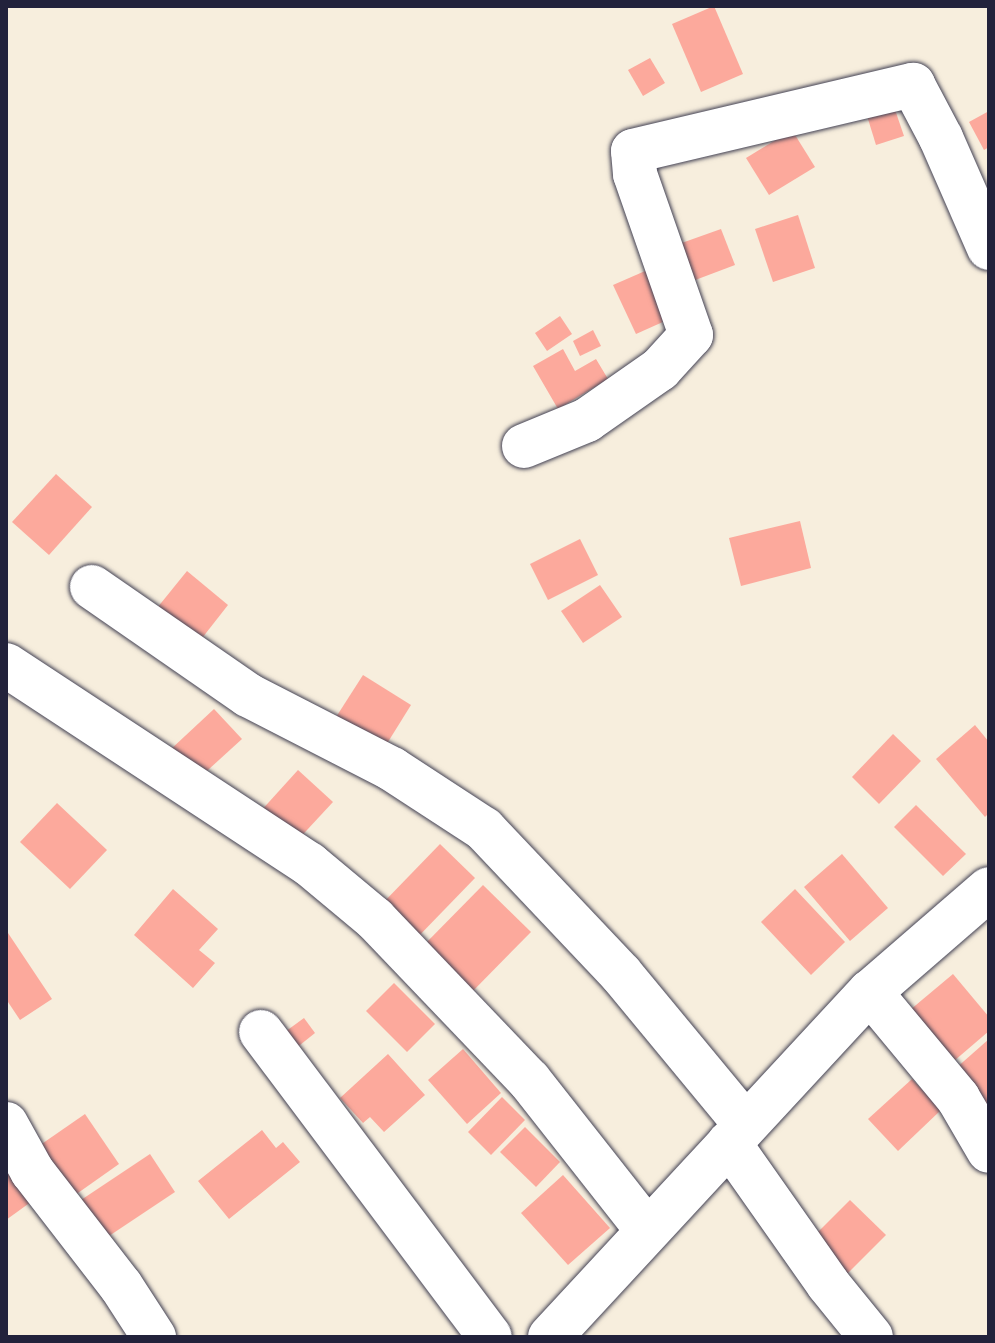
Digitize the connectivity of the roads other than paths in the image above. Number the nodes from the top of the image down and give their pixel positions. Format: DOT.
graph roads {
  1 [pos="989,248"];
  2 [pos="524,446"];
  3 [pos="92,587"];
  4 [pos="6,665"];
  5 [pos="987,895"];
  6 [pos="870,992"];
  7 [pos="261,1032"];
  8 [pos="6,1124"];
  9 [pos="737,1134"];
  10 [pos="989,1151"];
  11 [pos="647,1230"];
  12 [pos="154,1337"];
  13 [pos="490,1337"];
  14 [pos="550,1337"];
  15 [pos="871,1337"];
  1 -- 2 [label="street"];
  3 -- 9 [label="street"];
  4 -- 11 [label="street"];
  5 -- 6 [label="street"];
  6 -- 9 [label="street"];
  6 -- 10 [label="street"];
  7 -- 13 [label="street"];
  8 -- 12 [label="street"];
  9 -- 11 [label="street"];
  9 -- 15 [label="street"];
  11 -- 14 [label="street"];
}
